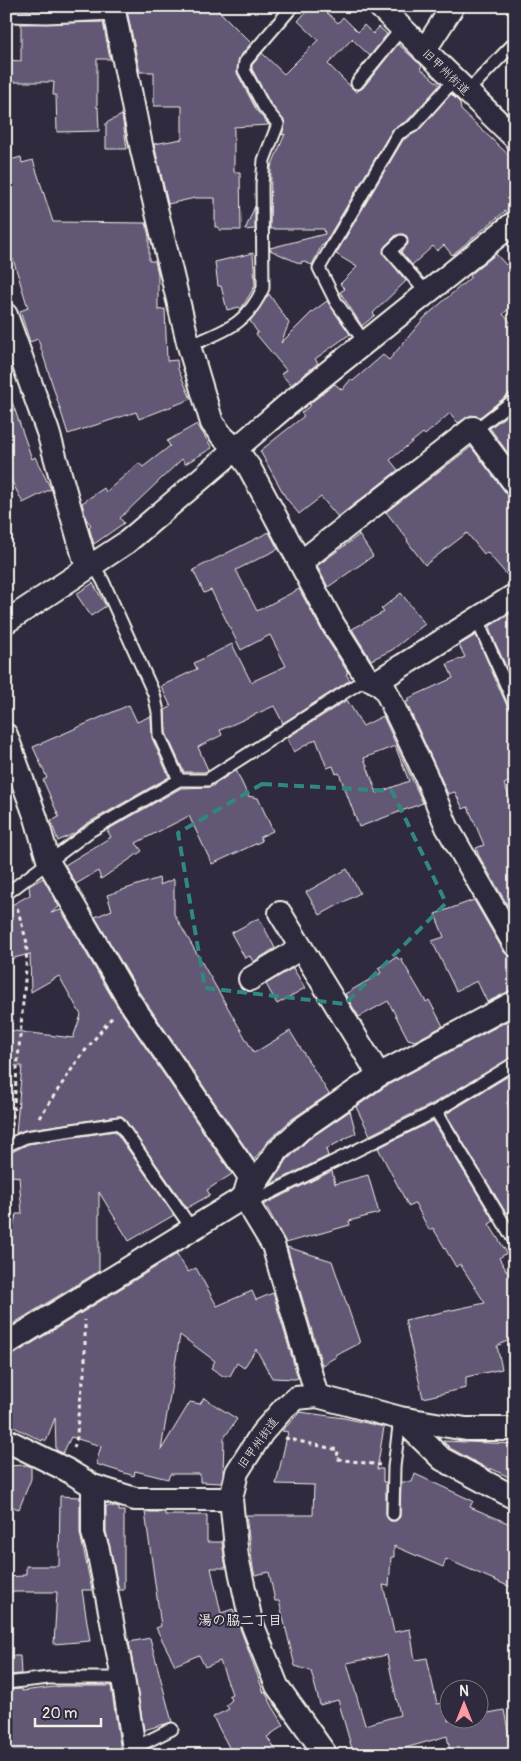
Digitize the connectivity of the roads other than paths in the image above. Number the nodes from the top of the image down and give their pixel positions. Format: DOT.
graph roads {
  1 [pos="294,6"];
  2 [pos="378,6"];
  3 [pos="453,6"];
  4 [pos="114,10"];
  5 [pos="6,16"];
  6 [pos="402,28"];
  7 [pos="515,42"];
  8 [pos="424,51"];
  9 [pos="357,83"];
  10 [pos="461,86"];
  11 [pos="514,135"];
  12 [pos="515,222"];
  13 [pos="401,241"];
  14 [pos="427,293"];
  15 [pos="6,316"];
  16 [pos="365,343"];
  17 [pos="189,346"];
  18 [pos="515,400"];
  19 [pos="475,430"];
  20 [pos="236,449"];
  21 [pos="515,484"];
  22 [pos="301,562"];
  23 [pos="90,566"];
  24 [pos="515,595"];
  25 [pos="477,620"];
  26 [pos="6,622"];
  27 [pos="372,680"];
  28 [pos="515,705"];
  29 [pos="6,735"];
  30 [pos="179,780"];
  31 [pos="49,863"];
  32 [pos="9,892"];
  33 [pos="280,912"];
  34 [pos="515,945"];
  35 [pos="301,948"];
  36 [pos="250,979"];
  37 [pos="515,1002"];
  38 [pos="515,1063"];
  39 [pos="379,1075"];
  40 [pos="436,1111"];
  41 [pos="10,1144"];
  42 [pos="244,1197"];
  43 [pos="192,1229"];
  44 [pos="515,1242"];
  45 [pos="6,1344"];
  46 [pos="317,1396"];
  47 [pos="400,1418"];
  48 [pos="515,1429"];
  49 [pos="6,1440"];
  50 [pos="94,1486"];
  51 [pos="515,1498"];
  52 [pos="231,1499"];
  53 [pos="393,1514"];
  54 [pos="123,1678"];
  55 [pos="6,1683"];
  56 [pos="172,1729"];
  57 [pos="134,1751"];
  58 [pos="326,1755"];
  1 -- 17 [label="lane"];
  2 -- 6 [label="street, 旧甲州街道"];
  3 -- 8 [label="street"];
  4 -- 5 [label="lane"];
  4 -- 17 [label="street"];
  6 -- 8 [label="street, 旧甲州街道"];
  6 -- 9 [label="lane"];
  7 -- 10 [label="lane"];
  8 -- 10 [label="street, 旧甲州街道"];
  10 -- 11 [label="street, 旧甲州街道"];
  10 -- 16 [label="lane"];
  12 -- 14 [label="street"];
  13 -- 14 [label="lane"];
  14 -- 16 [label="street"];
  15 -- 23 [label="street"];
  16 -- 20 [label="street"];
  17 -- 20 [label="street"];
  18 -- 19 [label="lane"];
  19 -- 21 [label="street"];
  19 -- 22 [label="street"];
  20 -- 22 [label="street"];
  20 -- 23 [label="street"];
  22 -- 27 [label="street"];
  23 -- 26 [label="street"];
  23 -- 30 [label="lane"];
  24 -- 25 [label="street"];
  25 -- 27 [label="street"];
  25 -- 28 [label="lane"];
  27 -- 30 [label="lane"];
  27 -- 34 [label="street"];
  29 -- 31 [label="street"];
  30 -- 31 [label="lane"];
  31 -- 32 [label="lane"];
  31 -- 42 [label="street"];
  33 -- 35 [label="street"];
  35 -- 36 [label="street"];
  35 -- 39 [label="street"];
  37 -- 39 [label="street"];
  38 -- 40 [label="lane"];
  39 -- 42 [label="street"];
  40 -- 42 [label="lane"];
  40 -- 44 [label="lane"];
  41 -- 43 [label="lane"];
  42 -- 43 [label="street"];
  42 -- 46 [label="street"];
  43 -- 45 [label="street"];
  46 -- 47 [label="street, 旧甲州街道"];
  46 -- 52 [label="street, 旧甲州街道"];
  47 -- 48 [label="street, 旧甲州街道"];
  47 -- 51 [label="street"];
  47 -- 53 [label="lane"];
  49 -- 50 [label="street"];
  50 -- 52 [label="street"];
  50 -- 54 [label="street"];
  52 -- 58 [label="street, 旧甲州街道"];
  54 -- 55 [label="lane"];
  54 -- 57 [label="street"];
  56 -- 57 [label="lane"];
}
